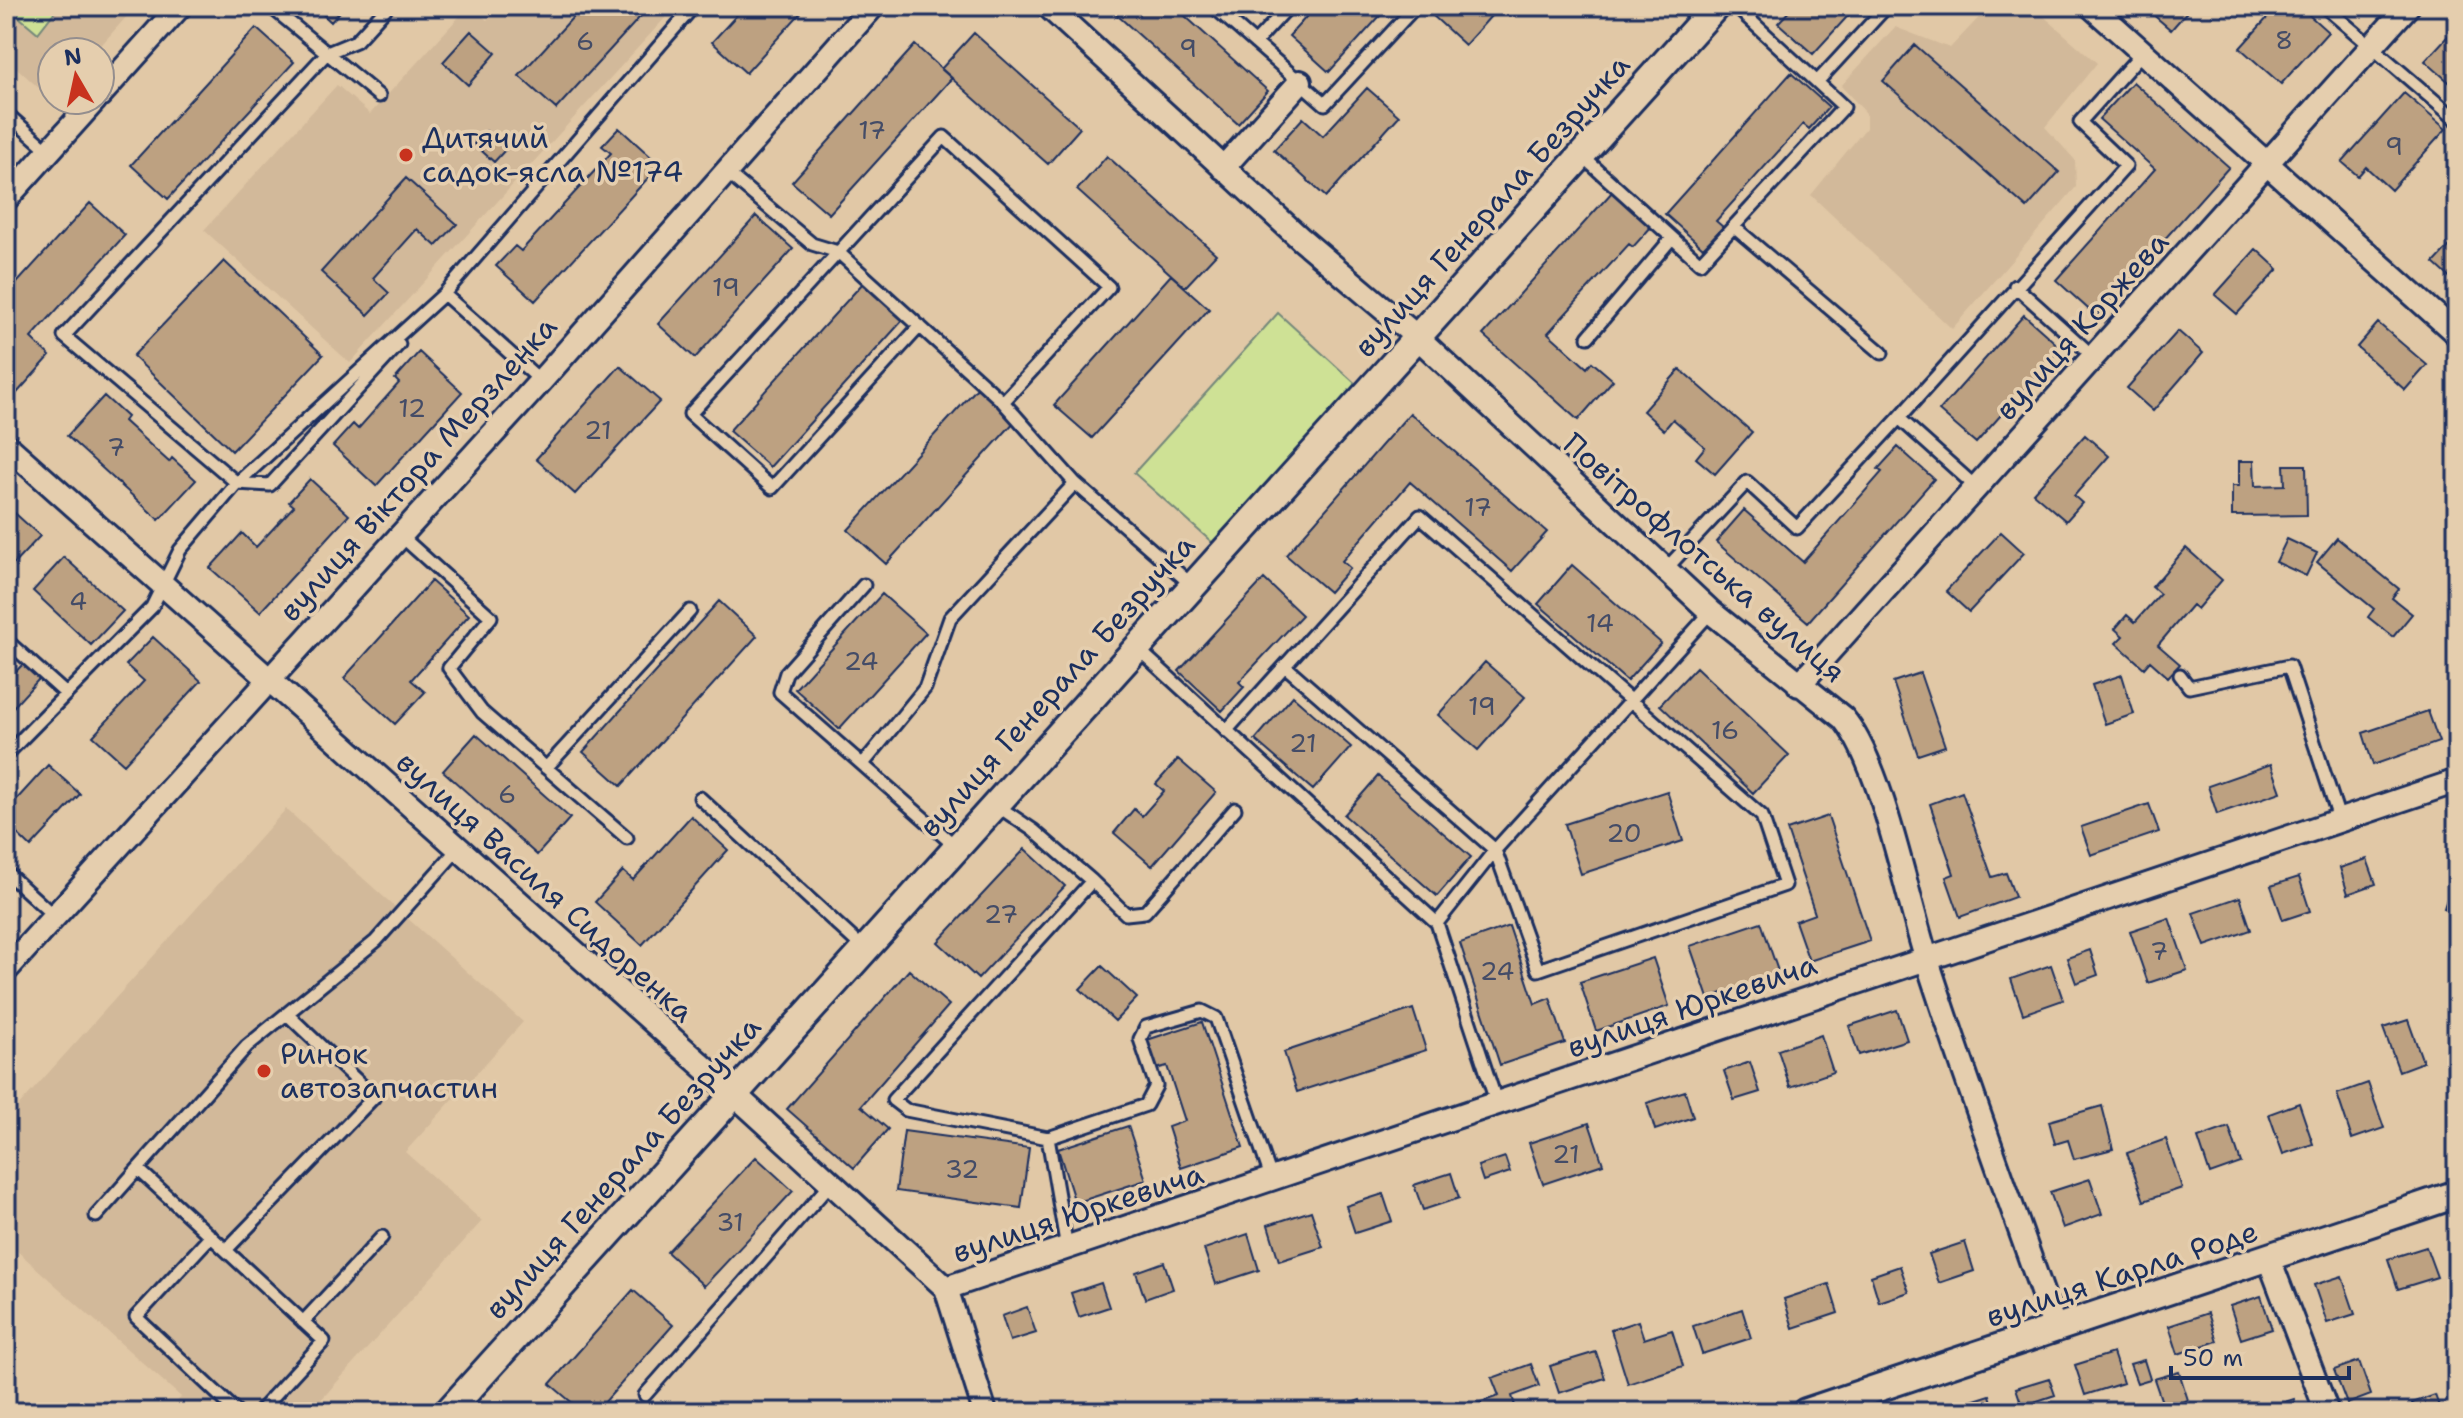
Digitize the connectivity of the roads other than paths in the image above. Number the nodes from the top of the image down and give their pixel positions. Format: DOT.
graph roads {
  1 [pos="180,6"];
  2 [pos="270,6"];
  3 [pos="388,6"];
  4 [pos="694,6"];
  5 [pos="701,6"];
  6 [pos="873,6"];
  7 [pos="1213,6"];
  8 [pos="1289,6"];
  9 [pos="1416,6"];
  10 [pos="1716,6"];
  11 [pos="1735,6"];
  12 [pos="1887,6"];
  13 [pos="2091,6"];
  14 [pos="2324,6"];
  15 [pos="2408,6"];
  16 [pos="1050,7"];
  17 [pos="1255,43"];
  18 [pos="2371,49"];
  19 [pos="327,53"];
  20 [pos="2142,53"];
  21 [pos="116,77"];
  22 [pos="1300,82"];
  23 [pos="1817,82"];
  24 [pos="379,96"];
  25 [pos="6,113"];
  26 [pos="81,116"];
  27 [pos="2457,120"];
  28 [pos="49,151"];
  29 [pos="1581,155"];
  30 [pos="2266,165"];
  31 [pos="1223,168"];
  32 [pos="724,170"];
  33 [pos="6,199"];
  34 [pos="1734,227"];
  35 [pos="1672,238"];
  36 [pos="838,252"];
  37 [pos="2015,286"];
  38 [pos="444,294"];
  39 [pos="920,326"];
  40 [pos="2457,334"];
  41 [pos="1417,337"];
  42 [pos="1588,337"];
  43 [pos="1882,353"];
  44 [pos="2094,357"];
  45 [pos="541,381"];
  46 [pos="1003,402"];
  47 [pos="1899,418"];
  48 [pos="6,445"];
  49 [pos="237,483"];
  50 [pos="1075,483"];
  51 [pos="1977,488"];
  52 [pos="400,535"];
  53 [pos="1664,571"];
  54 [pos="164,583"];
  55 [pos="864,585"];
  56 [pos="1192,585"];
  57 [pos="690,611"];
  58 [pos="1711,612"];
  59 [pos="6,640"];
  60 [pos="1136,647"];
  61 [pos="1285,666"];
  62 [pos="2180,675"];
  63 [pos="267,679"];
  64 [pos="1799,685"];
  65 [pos="65,693"];
  66 [pos="1631,701"];
  67 [pos="1226,731"];
  68 [pos="6,755"];
  69 [pos="863,764"];
  70 [pos="546,768"];
  71 [pos="2457,781"];
  72 [pos="700,798"];
  73 [pos="994,803"];
  74 [pos="1235,809"];
  75 [pos="2340,821"];
  76 [pos="627,838"];
  77 [pos="955,846"];
  78 [pos="457,850"];
  79 [pos="1495,850"];
  80 [pos="6,872"];
  81 [pos="1092,881"];
  82 [pos="54,916"];
  83 [pos="1437,923"];
  84 [pos="863,948"];
  85 [pos="1927,958"];
  86 [pos="6,970"];
  87 [pos="287,1014"];
  88 [pos="733,1093"];
  89 [pos="1497,1104"];
  90 [pos="1048,1138"];
  91 [pos="138,1169"];
  92 [pos="1272,1180"];
  93 [pos="831,1183"];
  94 [pos="2457,1194"];
  95 [pos="96,1216"];
  96 [pos="211,1236"];
  97 [pos="382,1237"];
  98 [pos="1067,1248"];
  99 [pos="226,1250"];
  100 [pos="2269,1259"];
  101 [pos="946,1288"];
  102 [pos="303,1322"];
  103 [pos="2055,1329"];
  104 [pos="645,1395"];
  105 [pos="237,1412"];
  106 [pos="259,1412"];
  107 [pos="448,1412"];
  108 [pos="985,1412"];
  109 [pos="1806,1412"];
  110 [pos="2327,1412"];
  1 -- 21 [label="street"];
  2 -- 19 [label="lane"];
  3 -- 19 [label="lane"];
  4 -- 38 [label="lane"];
  5 -- 38 [label="lane"];
  6 -- 32 [label="street, вулиця Віктора Мерзленка"];
  7 -- 17 [label="lane"];
  8 -- 17 [label="lane"];
  9 -- 22 [label="lane"];
  10 -- 29 [label="street, вулиця Генерала Безручка"];
  11 -- 23 [label="lane"];
  12 -- 23 [label="lane"];
  13 -- 20 [label="street"];
  14 -- 18 [label="lane"];
  15 -- 18 [label="street, вулиця Коржева"];
  16 -- 31 [label="street, Повітрофлотська вулиця"];
  17 -- 22 [label="lane"];
  18 -- 27 [label="lane"];
  18 -- 30 [label="street, вулиця Коржева"];
  19 -- 24 [label="lane"];
  19 -- 49 [label="lane"];
  20 -- 30 [label="street"];
  20 -- 37 [label="lane"];
  22 -- 31 [label="street"];
  23 -- 34 [label="lane"];
  25 -- 28 [label="lane"];
  26 -- 28 [label="street"];
  28 -- 33 [label="street"];
  29 -- 35 [label="lane"];
  29 -- 41 [label="street, вулиця Генерала Безручка"];
  30 -- 40 [label="street"];
  30 -- 44 [label="street, вулиця Коржева"];
  31 -- 41 [label="street, Повітрофлотська вулиця"];
  32 -- 36 [label="lane"];
  32 -- 45 [label="street, вулиця Віктора Мерзленка"];
  34 -- 35 [label="lane"];
  34 -- 43 [label="lane"];
  35 -- 42 [label="lane"];
  36 -- 39 [label="lane"];
  36 -- 39 [label="lane"];
  36 -- 46 [label="lane"];
  37 -- 44 [label="lane"];
  37 -- 47 [label="lane"];
  38 -- 45 [label="lane"];
  38 -- 49 [label="lane"];
  38 -- 49 [label="lane"];
  39 -- 46 [label="lane"];
  41 -- 53 [label="street, Повітрофлотська вулиця"];
  41 -- 56 [label="street, вулиця Генерала Безручка"];
  44 -- 51 [label="street, вулиця Коржева"];
  45 -- 52 [label="street, вулиця Віктора Мерзленка"];
  46 -- 50 [label="lane"];
  47 -- 51 [label="lane"];
  47 -- 53 [label="lane"];
  48 -- 54 [label="street, вулиця Василя Сидоренка"];
  49 -- 54 [label="lane"];
  50 -- 56 [label="lane"];
  50 -- 69 [label="lane"];
  51 -- 64 [label="street, вулиця Коржева"];
  52 -- 63 [label="street, вулиця Віктора Мерзленка"];
  52 -- 70 [label="lane"];
  53 -- 58 [label="street, Повітрофлотська вулиця"];
  54 -- 63 [label="street, вулиця Василя Сидоренка"];
  54 -- 65 [label="lane"];
  55 -- 69 [label="lane"];
  56 -- 60 [label="street, вулиця Генерала Безручка"];
  57 -- 70 [label="lane"];
  58 -- 64 [label="street, Повітрофлотська вулиця"];
  58 -- 66 [label="lane"];
  59 -- 65 [label="lane"];
  60 -- 67 [label="lane"];
  60 -- 73 [label="street, вулиця Генерала Безручка"];
  61 -- 66 [label="lane"];
  61 -- 67 [label="lane"];
  61 -- 79 [label="lane"];
  62 -- 75 [label="lane"];
  63 -- 78 [label="street, вулиця Василя Сидоренка"];
  63 -- 82 [label="street, вулиця Віктора Мерзленка"];
  64 -- 85 [label="street, Повітрофлотська вулиця"];
  65 -- 68 [label="lane"];
  66 -- 79 [label="lane"];
  66 -- 79 [label="lane"];
  67 -- 83 [label="lane"];
  69 -- 77 [label="lane"];
  70 -- 76 [label="lane"];
  71 -- 75 [label="street, вулиця Юркевича"];
  72 -- 84 [label="lane"];
  73 -- 77 [label="street, вулиця Генерала Безручка"];
  73 -- 81 [label="lane"];
  74 -- 81 [label="lane"];
  75 -- 85 [label="street, вулиця Юркевича"];
  77 -- 84 [label="street, вулиця Генерала Безручка"];
  78 -- 87 [label="lane"];
  78 -- 88 [label="street, вулиця Василя Сидоренка"];
  79 -- 83 [label="lane"];
  80 -- 82 [label="lane"];
  81 -- 90 [label="lane"];
  82 -- 86 [label="street, вулиця Віктора Мерзленка"];
  83 -- 89 [label="lane"];
  84 -- 88 [label="street, вулиця Генерала Безручка"];
  85 -- 89 [label="street, вулиця Юркевича"];
  85 -- 103 [label="street, Повітрофлотська вулиця"];
  87 -- 91 [label="lane"];
  87 -- 99 [label="lane"];
  88 -- 93 [label="street, вулиця Василя Сидоренка"];
  88 -- 107 [label="street, вулиця Генерала Безручка"];
  89 -- 92 [label="street, вулиця Юркевича"];
  90 -- 92 [label="lane"];
  90 -- 98 [label="lane"];
  91 -- 95 [label="lane"];
  91 -- 96 [label="lane"];
  92 -- 98 [label="street, вулиця Юркевича"];
  93 -- 101 [label="street, вулиця Василя Сидоренка"];
  93 -- 104 [label="lane"];
  94 -- 100 [label="street, вулиця Карла Роде"];
  96 -- 99 [label="lane"];
  96 -- 105 [label="lane"];
  97 -- 102 [label="lane"];
  98 -- 101 [label="street, вулиця Юркевича"];
  99 -- 102 [label="lane"];
  100 -- 103 [label="street, вулиця Карла Роде"];
  100 -- 110 [label="street"];
  101 -- 108 [label="street"];
  102 -- 106 [label="lane"];
  103 -- 109 [label="street, вулиця Карла Роде"];
}
